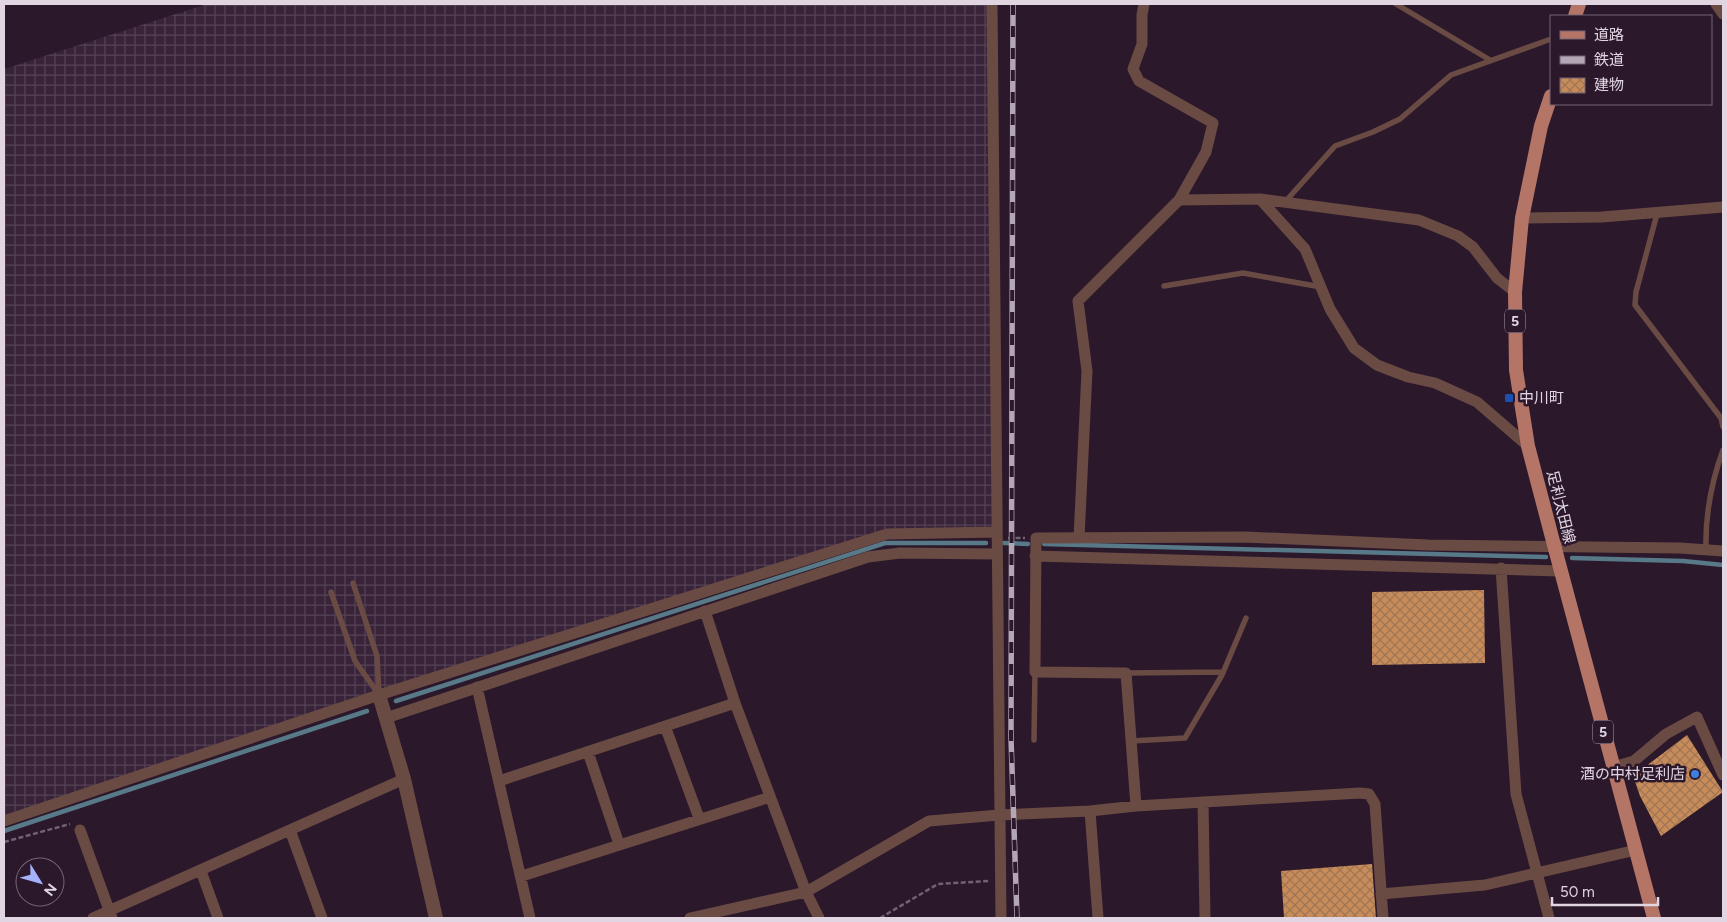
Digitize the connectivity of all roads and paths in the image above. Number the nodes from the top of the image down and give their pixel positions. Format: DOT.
graph roads {
  1 [pos="992,4"];
  2 [pos="1144,4"];
  3 [pos="1396,4"];
  4 [pos="1716,4"];
  5 [pos="1723,14"];
  6 [pos="1550,38"];
  7 [pos="1490,60"];
  8 [pos="1550,99"];
  9 [pos="1260,199"];
  10 [pos="1179,200"];
  11 [pos="1284,203"];
  12 [pos="1723,207"];
  13 [pos="1657,214"];
  14 [pos="1522,218"];
  15 [pos="1164,286"];
  16 [pos="1321,287"];
  17 [pos="1515,292"];
  18 [pos="1723,427"];
  19 [pos="1528,446"];
  20 [pos="1723,450"];
  21 [pos="997,532"];
  22 [pos="1008,538"];
  23 [pos="1029,538"];
  24 [pos="1079,538"];
  25 [pos="1554,545"];
  26 [pos="1706,550"];
  27 [pos="1723,551"];
  28 [pos="996,554"];
  29 [pos="1036,556"];
  30 [pos="1501,568"];
  31 [pos="1560,571"];
  32 [pos="353,583"];
  33 [pos="331,592"];
  34 [pos="705,611"];
  35 [pos="1246,618"];
  36 [pos="1035,672"];
  37 [pos="1223,672"];
  38 [pos="1126,673"];
  39 [pos="477,687"];
  40 [pos="379,695"];
  41 [pos="735,703"];
  42 [pos="386,718"];
  43 [pos="665,726"];
  44 [pos="1034,740"];
  45 [pos="1131,741"];
  46 [pos="588,752"];
  47 [pos="1613,767"];
  48 [pos="1723,775"];
  49 [pos="404,779"];
  50 [pos="499,781"];
  51 [pos="770,797"];
  52 [pos="1203,802"];
  53 [pos="1136,806"];
  54 [pos="1090,811"];
  55 [pos="1000,815"];
  56 [pos="699,818"];
  57 [pos="4,821"];
  58 [pos="80,830"];
  59 [pos="290,830"];
  60 [pos="4,842"];
  61 [pos="619,844"];
  62 [pos="1636,850"];
  63 [pos="201,871"];
  64 [pos="1536,872"];
  65 [pos="522,876"];
  66 [pos="1000,880"];
  67 [pos="806,892"];
  68 [pos="1381,894"];
  69 [pos="110,914"];
  70 [pos="93,918"];
  71 [pos="218,918"];
  72 [pos="322,918"];
  73 [pos="436,918"];
  74 [pos="530,918"];
  75 [pos="690,918"];
  76 [pos="819,918"];
  77 [pos="880,918"];
  78 [pos="1001,918"];
  79 [pos="1098,918"];
  80 [pos="1205,918"];
  81 [pos="1383,918"];
  82 [pos="1549,918"];
  83 [pos="1654,918"];
  1 -- 21 [label="street"];
  2 -- 10 [label="street"];
  3 -- 7 [label="lane"];
  4 -- 5 [label="street"];
  6 -- 7 [label="lane"];
  7 -- 11 [label="lane"];
  8 -- 14 [label="main road, 足利太田線 / 5"];
  9 -- 10 [label="street"];
  9 -- 11 [label="street"];
  9 -- 16 [label="street"];
  10 -- 24 [label="street"];
  11 -- 17 [label="street"];
  12 -- 13 [label="street"];
  13 -- 14 [label="street"];
  13 -- 18 [label="lane"];
  14 -- 17 [label="main road, 足利太田線 / 5"];
  15 -- 16 [label="lane"];
  16 -- 19 [label="street"];
  17 -- 19 [label="main road, 足利太田線 / 5"];
  19 -- 25 [label="main road, 足利太田線 / 5"];
  20 -- 26 [label="lane"];
  21 -- 28 [label="street"];
  21 -- 40 [label="street"];
  22 -- 23 [label="path"];
  24 -- 25 [label="street"];
  24 -- 29 [label="street"];
  25 -- 26 [label="street"];
  25 -- 31 [label="main road, 足利太田線 / 5"];
  26 -- 27 [label="street"];
  28 -- 34 [label="street"];
  28 -- 55 [label="street"];
  29 -- 30 [label="street"];
  29 -- 36 [label="street"];
  30 -- 31 [label="street"];
  30 -- 64 [label="street"];
  31 -- 47 [label="main road, 足利太田線 / 5"];
  32 -- 40 [label="lane"];
  33 -- 40 [label="lane"];
  34 -- 39 [label="street"];
  34 -- 41 [label="street"];
  35 -- 37 [label="lane"];
  36 -- 38 [label="street"];
  36 -- 44 [label="lane"];
  37 -- 38 [label="lane"];
  37 -- 45 [label="lane"];
  38 -- 45 [label="street"];
  39 -- 42 [label="street"];
  39 -- 50 [label="street"];
  40 -- 42 [label="street"];
  40 -- 57 [label="street"];
  41 -- 43 [label="street"];
  41 -- 51 [label="street"];
  42 -- 49 [label="street"];
  43 -- 46 [label="street"];
  43 -- 56 [label="street"];
  45 -- 53 [label="street"];
  46 -- 50 [label="street"];
  46 -- 61 [label="street"];
  47 -- 48 [label="street"];
  47 -- 62 [label="main road, 足利太田線 / 5"];
  49 -- 59 [label="street"];
  49 -- 73 [label="street"];
  50 -- 65 [label="street"];
  51 -- 56 [label="street"];
  51 -- 67 [label="street"];
  52 -- 53 [label="street"];
  52 -- 68 [label="street"];
  52 -- 80 [label="street"];
  53 -- 54 [label="street"];
  54 -- 55 [label="street"];
  54 -- 79 [label="street"];
  55 -- 66 [label="street"];
  55 -- 67 [label="street"];
  56 -- 61 [label="street"];
  58 -- 60 [label="path"];
  58 -- 69 [label="street"];
  59 -- 63 [label="street"];
  59 -- 72 [label="street"];
  61 -- 65 [label="street"];
  62 -- 64 [label="street"];
  62 -- 83 [label="main road, 足利太田線 / 5"];
  63 -- 69 [label="street"];
  63 -- 71 [label="street"];
  64 -- 68 [label="street"];
  64 -- 82 [label="street"];
  65 -- 74 [label="street"];
  66 -- 77 [label="path"];
  66 -- 78 [label="street"];
  67 -- 75 [label="street"];
  67 -- 76 [label="street"];
  68 -- 81 [label="street"];
  69 -- 70 [label="street"];
}
